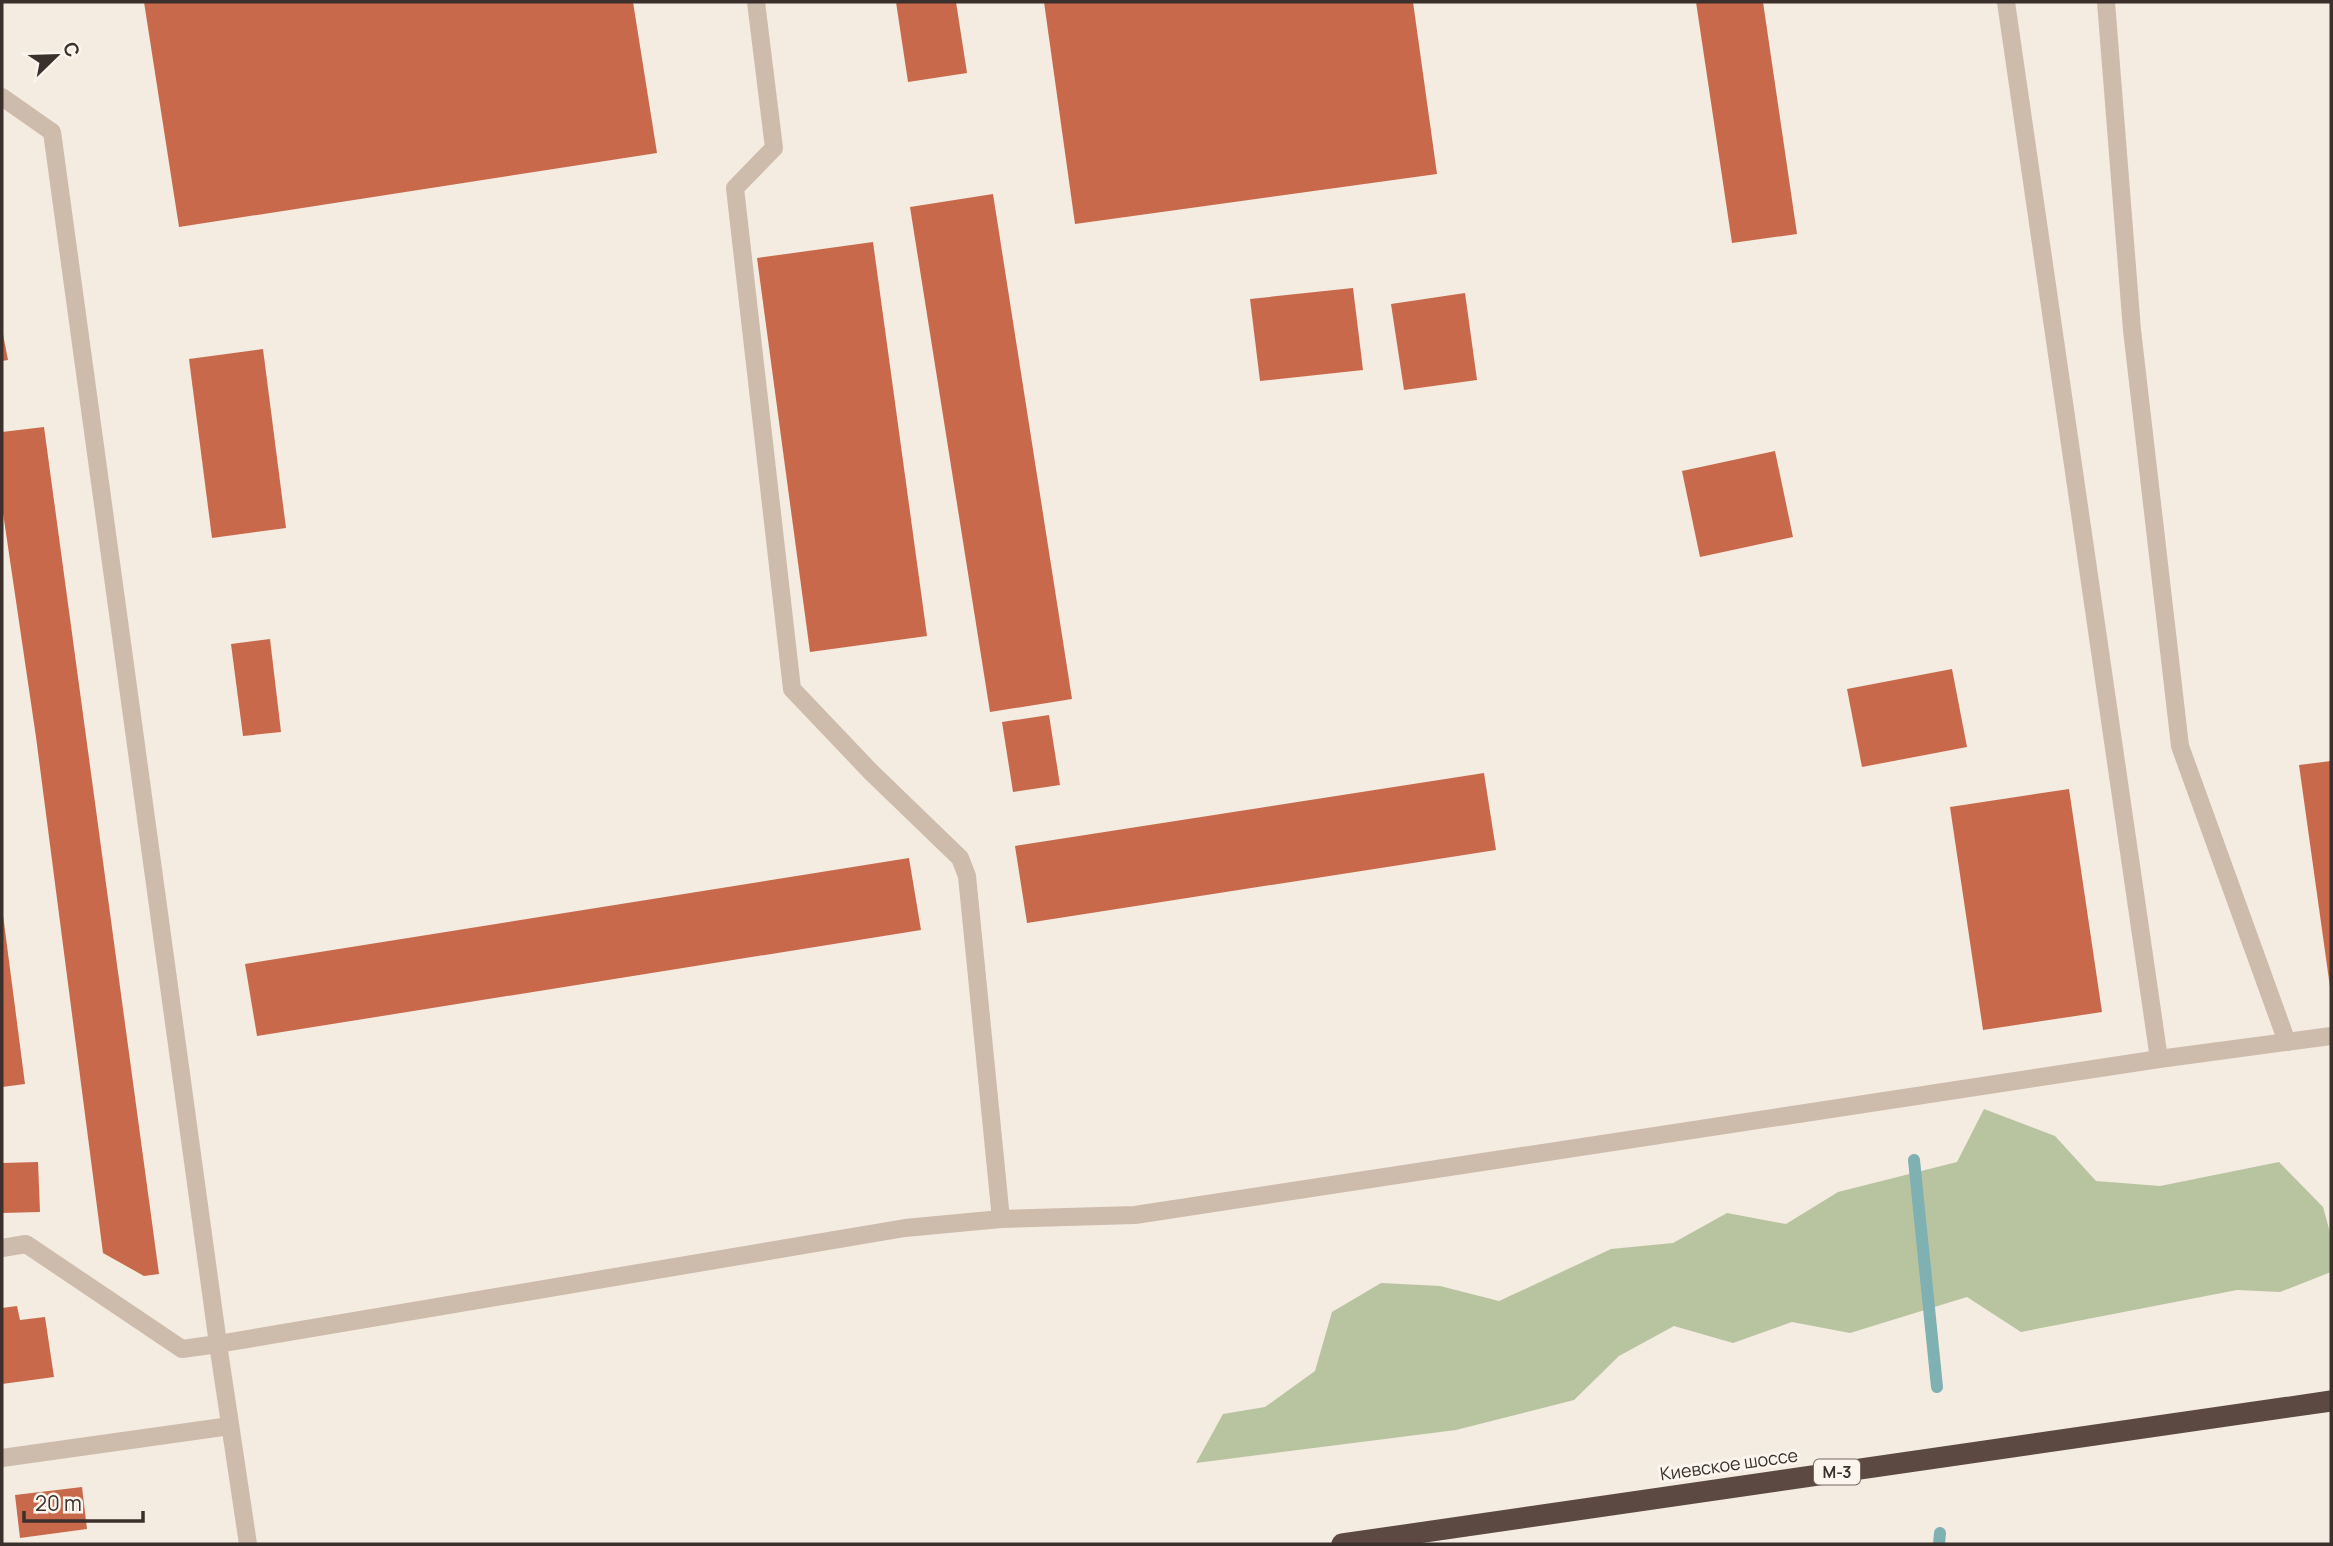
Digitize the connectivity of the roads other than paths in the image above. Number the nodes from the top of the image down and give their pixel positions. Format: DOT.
graph roads {
  1 [pos="756,2"];
  2 [pos="2006,2"];
  3 [pos="2106,2"];
  4 [pos="2,97"];
  5 [pos="2331,1036"];
  6 [pos="2287,1042"];
  7 [pos="2160,1059"];
  8 [pos="1001,1219"];
  9 [pos="2,1248"];
  10 [pos="218,1344"];
  11 [pos="2331,1401"];
  12 [pos="230,1426"];
  13 [pos="2,1458"];
  14 [pos="248,1544"];
  15 [pos="1342,1544"];
  1 -- 8 [label="street"];
  2 -- 7 [label="street"];
  3 -- 6 [label="street"];
  4 -- 10 [label="street"];
  5 -- 6 [label="street"];
  6 -- 7 [label="street"];
  7 -- 8 [label="street"];
  8 -- 10 [label="street"];
  9 -- 10 [label="street"];
  10 -- 12 [label="street"];
  11 -- 15 [label="highway, Киевское шоссе / М-3"];
  12 -- 13 [label="street"];
  12 -- 14 [label="street"];
}
